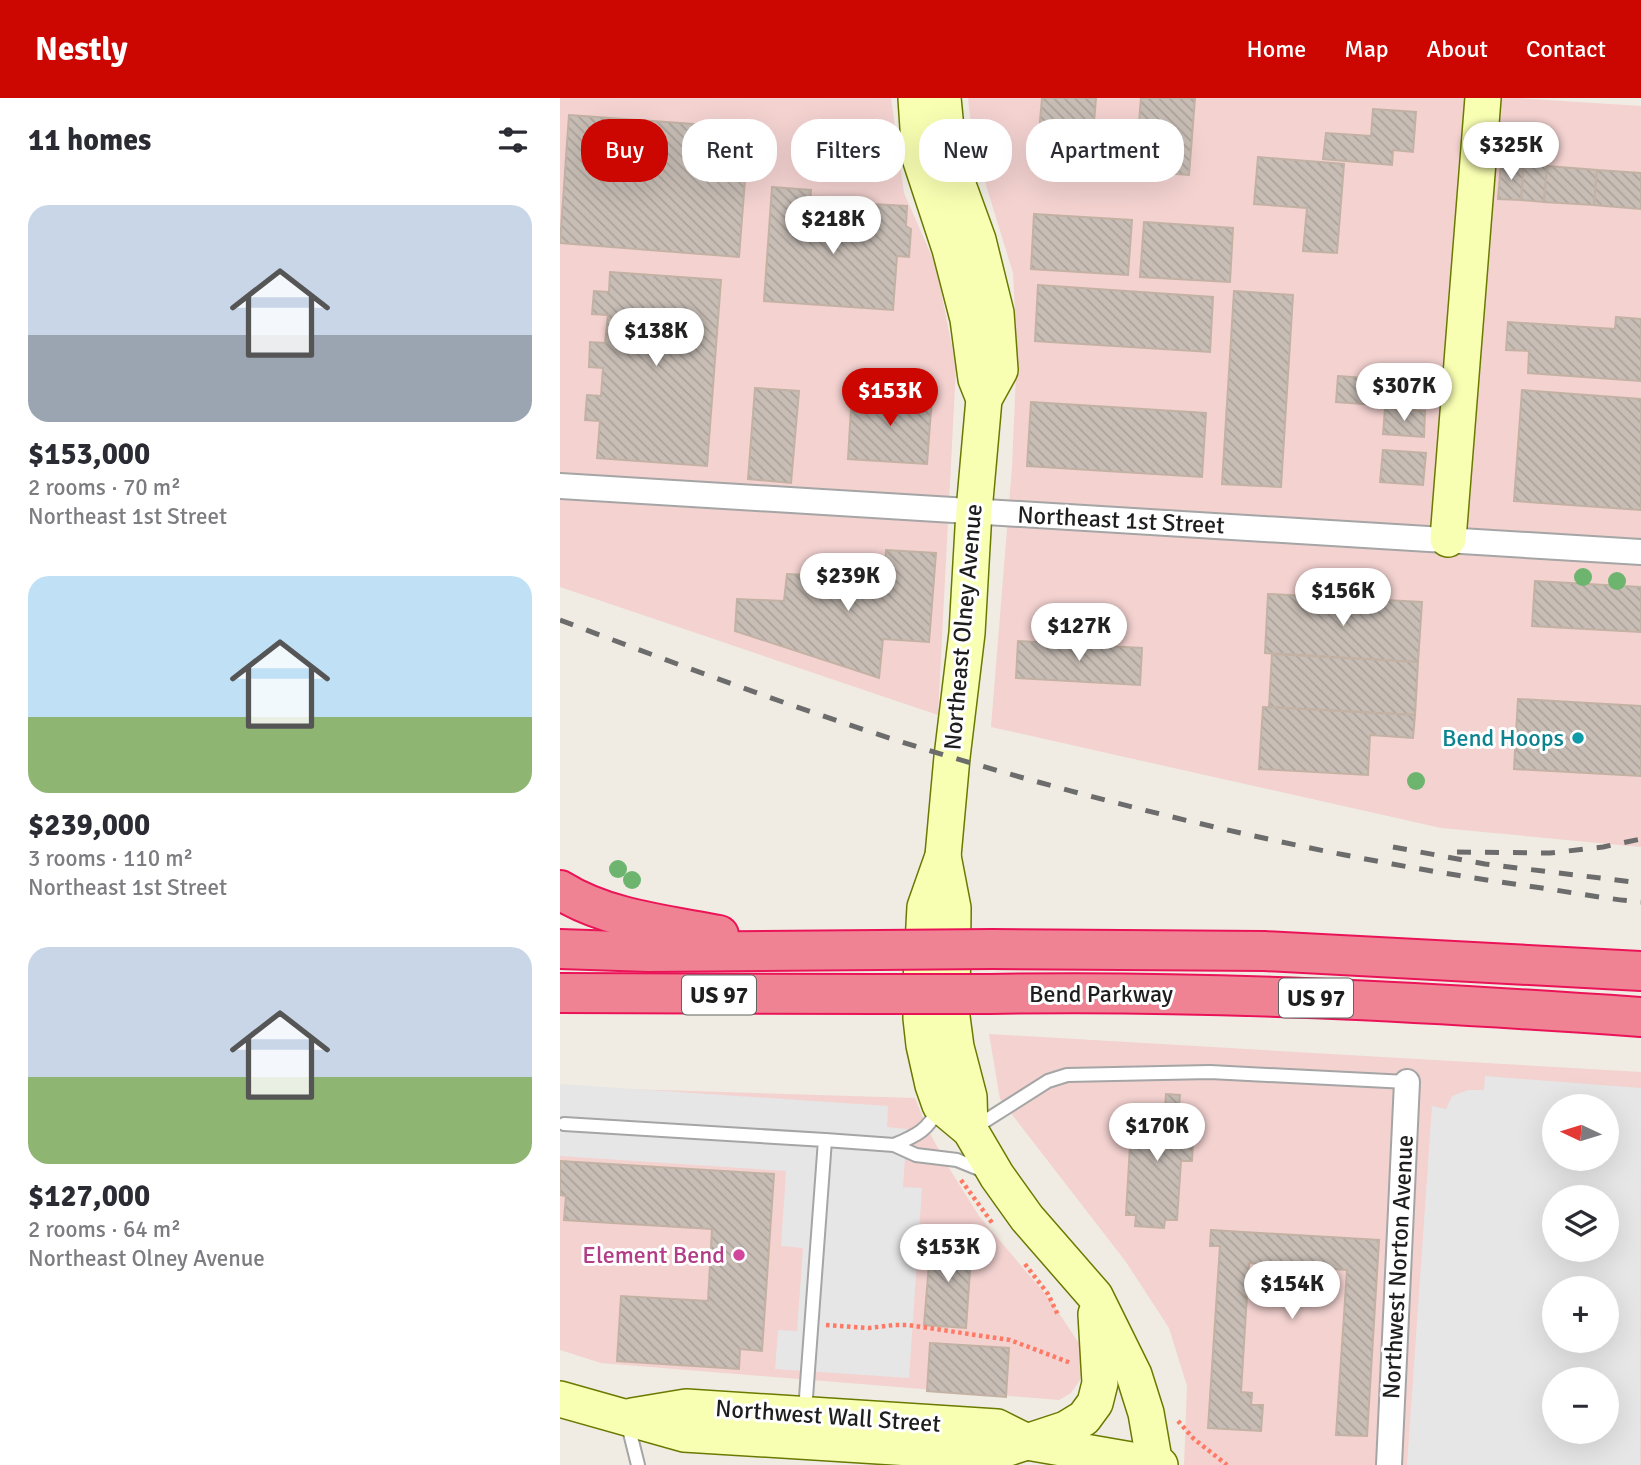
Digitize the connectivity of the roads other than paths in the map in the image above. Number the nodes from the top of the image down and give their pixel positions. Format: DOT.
graph roads {
  1 [pos="916,98"];
  2 [pos="943,98"];
  3 [pos="1483,98"];
  4 [pos="984,399"];
  5 [pos="560,486"];
  6 [pos="974,511"];
  7 [pos="1448,540"];
  8 [pos="1641,552"];
  9 [pos="560,890"];
  10 [pos="560,949"];
  11 [pos="810,951"];
  12 [pos="1641,971"];
  13 [pos="937,981"];
  14 [pos="560,993"];
  15 [pos="1641,1017"];
  16 [pos="1407,1082"];
  17 [pos="940,1105"];
  18 [pos="564,1124"];
  19 [pos="970,1130"];
  20 [pos="825,1140"];
  21 [pos="894,1145"];
  22 [pos="997,1176"];
  23 [pos="1095,1296"];
  24 [pos="560,1399"];
  25 [pos="805,1415"];
  26 [pos="626,1417"];
  27 [pos="715,1436"];
  28 [pos="1027,1442"];
  29 [pos="1385,1461"];
  30 [pos="638,1465"];
  31 [pos="1157,1465"];
  1 -- 4 [label="main road, Northeast Olney Avenue"];
  2 -- 4 [label="main road, Northeast Olney Avenue"];
  3 -- 7 [label="main road"];
  4 -- 6 [label="main road, Northeast Olney Avenue"];
  5 -- 6 [label="street, Northeast 1st Street"];
  6 -- 7 [label="street, Northeast 1st Street"];
  6 -- 13 [label="main road, Northeast Olney Avenue"];
  7 -- 8 [label="street, Northeast 1st Street"];
  9 -- 11 [label="highway"];
  10 -- 11 [label="highway, Bend Parkway / US 97"];
  11 -- 12 [label="highway, Bend Parkway / US 97, bridge"];
  13 -- 17 [label="main road"];
  13 -- 19 [label="main road"];
  14 -- 15 [label="highway, Bend Parkway / US 97, bridge"];
  16 -- 19 [label="lane"];
  16 -- 29 [label="street, Northwest Norton Avenue"];
  17 -- 19 [label="main road"];
  17 -- 21 [label="lane"];
  18 -- 20 [label="lane"];
  19 -- 22 [label="main road"];
  20 -- 21 [label="lane"];
  20 -- 25 [label="lane"];
  21 -- 22 [label="lane"];
  22 -- 23 [label="main road"];
  23 -- 28 [label="main road"];
  23 -- 31 [label="main road"];
  24 -- 26 [label="main road, Northwest Wall Street"];
  25 -- 26 [label="main road, Northwest Wall Street"];
  25 -- 27 [label="main road"];
  25 -- 28 [label="main road, Northwest Wall Street"];
  26 -- 27 [label="main road, Northwest Wall Street"];
  26 -- 30 [label="lane"];
  27 -- 28 [label="main road, Northwest Wall Street"];
  28 -- 31 [label="main road, Northwest Wall Street"];
}
